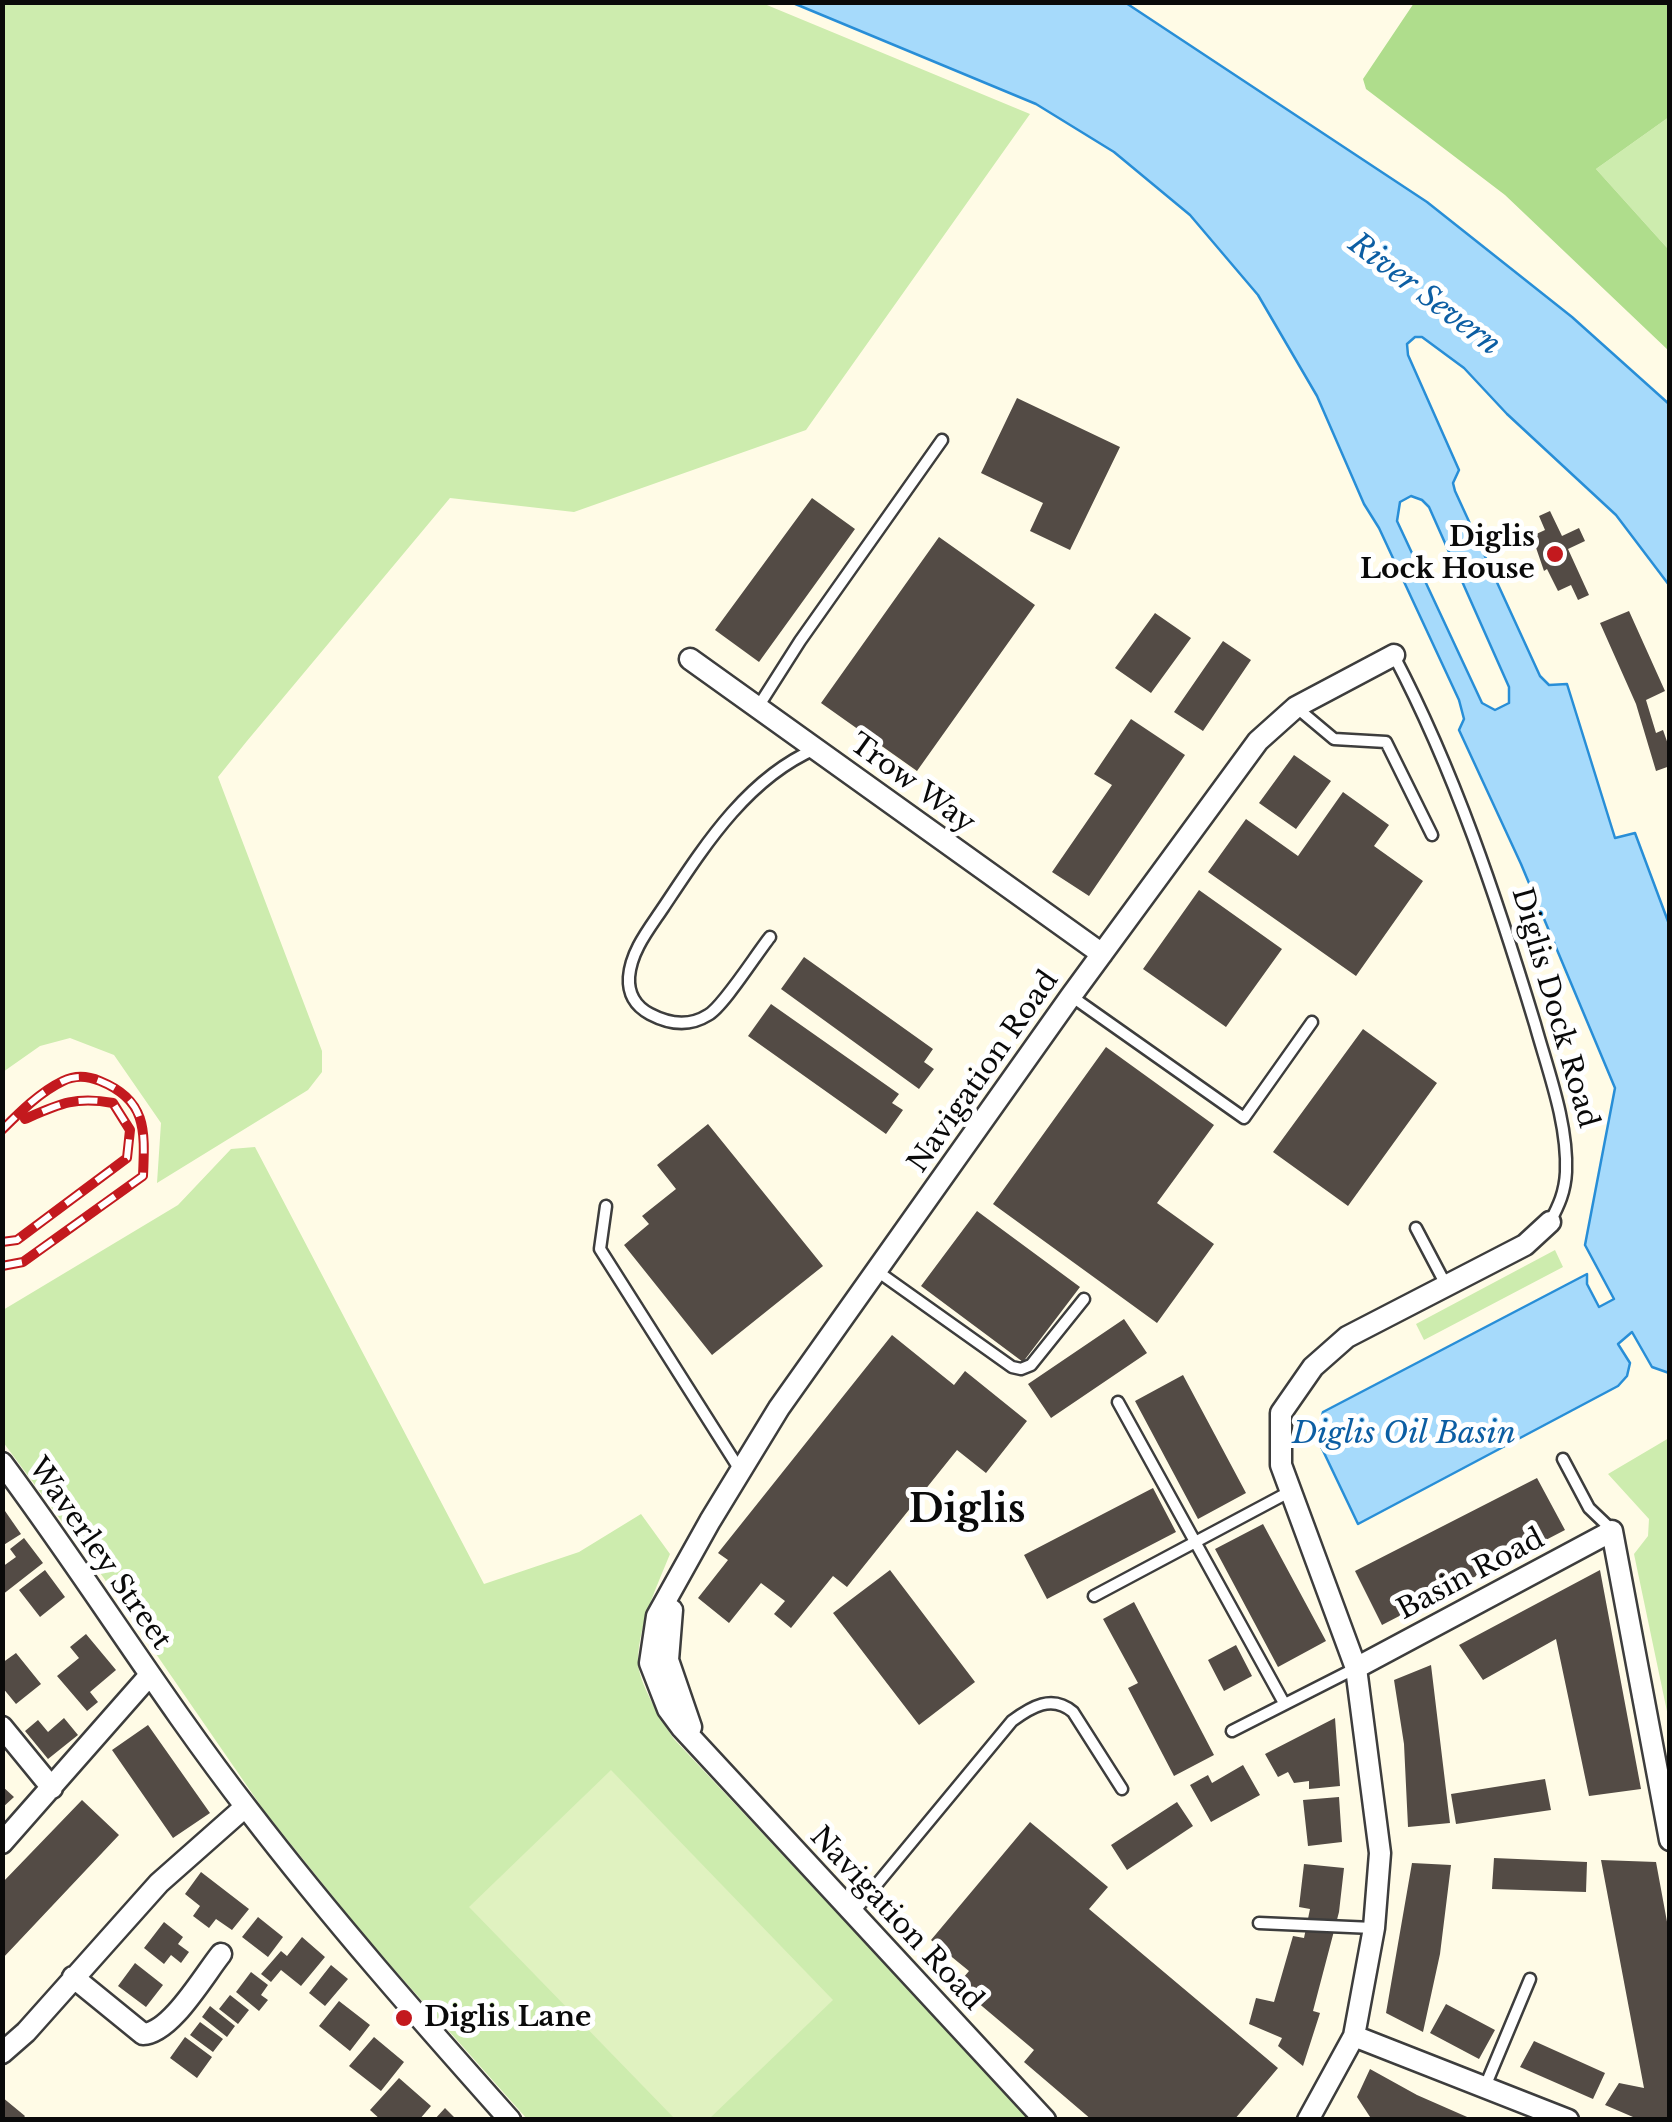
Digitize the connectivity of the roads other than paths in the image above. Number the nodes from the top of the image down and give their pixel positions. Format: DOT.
graph roads {
  1 [pos="942,440"];
  2 [pos="1394,655"];
  3 [pos="690,659"];
  4 [pos="758,707"];
  5 [pos="1296,707"];
  6 [pos="816,748"];
  7 [pos="1432,835"];
  8 [pos="770,936"];
  9 [pos="1102,954"];
  10 [pos="1072,996"];
  11 [pos="1312,1022"];
  12 [pos="606,1206"];
  13 [pos="1550,1222"];
  14 [pos="1416,1228"];
  15 [pos="877,1271"];
  16 [pos="1446,1285"];
  17 [pos="1084,1298"];
  18 [pos="1118,1402"];
  19 [pos="1563,1458"];
  20 [pos="2,1463"];
  21 [pos="740,1471"];
  22 [pos="1292,1491"];
  23 [pos="1612,1531"];
  24 [pos="1195,1541"];
  25 [pos="1094,1596"];
  26 [pos="1356,1668"];
  27 [pos="149,1676"];
  28 [pos="1284,1702"];
  29 [pos="2,1728"];
  30 [pos="1232,1731"];
  31 [pos="52,1788"];
  32 [pos="1122,1789"];
  33 [pos="246,1807"];
  34 [pos="1670,1840"];
  35 [pos="2,1843"];
  36 [pos="853,1913"];
  37 [pos="1259,1922"];
  38 [pos="1374,1928"];
  39 [pos="221,1954"];
  40 [pos="73,1978"];
  41 [pos="1530,1979"];
  42 [pos="1354,2036"];
  43 [pos="2,2050"];
  44 [pos="1484,2089"];
  45 [pos="510,2120"];
  46 [pos="1045,2120"];
  47 [pos="1308,2120"];
  48 [pos="1568,2120"];
  1 -- 4 [label="lane"];
  2 -- 5 [label="street, Navigation Road"];
  2 -- 13 [label="lane, Diglis Dock Road"];
  3 -- 4 [label="street, Trow Way"];
  4 -- 6 [label="street, Trow Way"];
  5 -- 7 [label="lane"];
  5 -- 9 [label="street, Navigation Road"];
  6 -- 8 [label="lane"];
  6 -- 9 [label="street, Trow Way"];
  9 -- 10 [label="street, Navigation Road"];
  10 -- 11 [label="lane"];
  10 -- 15 [label="street, Navigation Road"];
  12 -- 21 [label="lane"];
  13 -- 16 [label="street, Diglis Dock Road"];
  14 -- 16 [label="lane"];
  15 -- 17 [label="lane"];
  15 -- 21 [label="street, Navigation Road"];
  16 -- 22 [label="street, Diglis Dock Road"];
  18 -- 24 [label="lane"];
  19 -- 23 [label="lane"];
  20 -- 27 [label="street, Waverley Street"];
  21 -- 36 [label="street, Navigation Road"];
  22 -- 24 [label="lane"];
  22 -- 26 [label="street, Diglis Dock Road"];
  23 -- 26 [label="street, Basin Road"];
  23 -- 34 [label="street"];
  24 -- 25 [label="lane"];
  24 -- 28 [label="lane"];
  26 -- 28 [label="lane"];
  26 -- 38 [label="street, Diglis Dock Road"];
  27 -- 31 [label="street"];
  27 -- 33 [label="street"];
  28 -- 30 [label="lane"];
  29 -- 31 [label="street"];
  31 -- 35 [label="street"];
  32 -- 36 [label="lane"];
  33 -- 40 [label="street"];
  33 -- 45 [label="street"];
  36 -- 46 [label="street, Navigation Road"];
  37 -- 38 [label="lane"];
  38 -- 42 [label="street, Diglis Dock Road"];
  39 -- 40 [label="street"];
  40 -- 43 [label="street"];
  41 -- 44 [label="lane"];
  42 -- 44 [label="street"];
  42 -- 47 [label="street, Diglis Dock Road"];
  44 -- 48 [label="street"];
}
